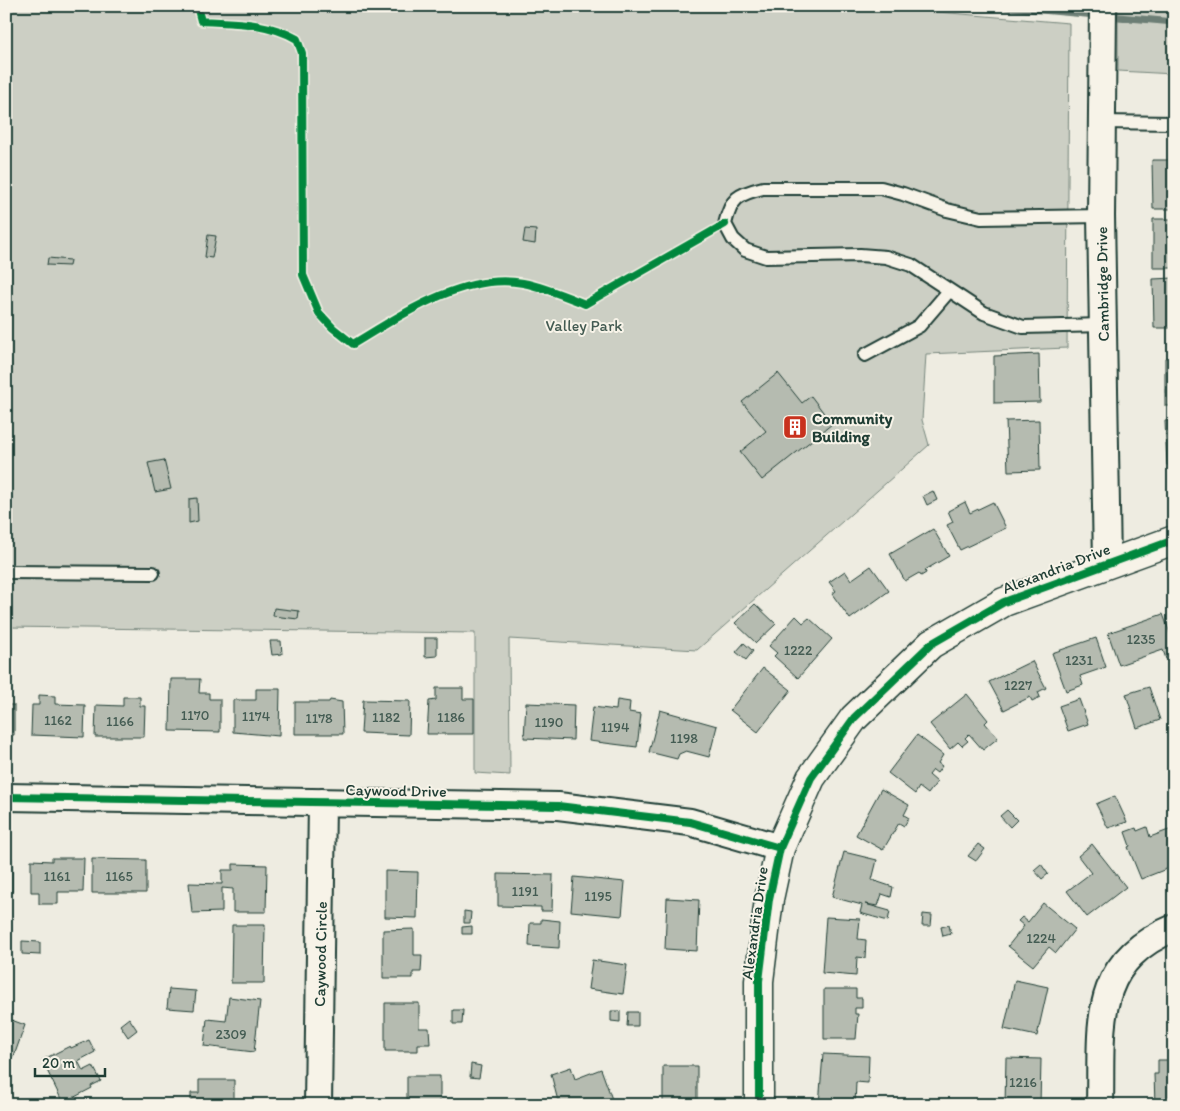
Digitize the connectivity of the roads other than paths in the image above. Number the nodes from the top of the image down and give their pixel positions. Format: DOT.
graph roads {
  1 [pos="1103,6"];
  2 [pos="1101,122"];
  3 [pos="1174,123"];
  4 [pos="1101,216"];
  5 [pos="949,291"];
  6 [pos="1103,325"];
  7 [pos="865,355"];
  8 [pos="1174,540"];
  9 [pos="1107,563"];
  10 [pos="6,572"];
  11 [pos="153,573"];
  12 [pos="6,797"];
  13 [pos="322,802"];
  14 [pos="780,848"];
  15 [pos="1174,928"];
  16 [pos="318,1105"];
  17 [pos="759,1105"];
  18 [pos="1100,1105"];
  1 -- 2 [label="street, Cambridge Drive"];
  2 -- 3 [label="lane"];
  2 -- 4 [label="street, Cambridge Drive"];
  4 -- 5 [label="lane"];
  4 -- 6 [label="street, Cambridge Drive"];
  5 -- 6 [label="lane"];
  5 -- 7 [label="lane"];
  6 -- 9 [label="street, Cambridge Drive"];
  8 -- 9 [label="street, Alexandria Drive"];
  9 -- 14 [label="street, Alexandria Drive"];
  10 -- 11 [label="lane"];
  12 -- 13 [label="street, Caywood Drive"];
  13 -- 14 [label="street, Caywood Drive"];
  13 -- 16 [label="street, Caywood Circle"];
  14 -- 17 [label="street, Alexandria Drive"];
  15 -- 18 [label="street"];
}
